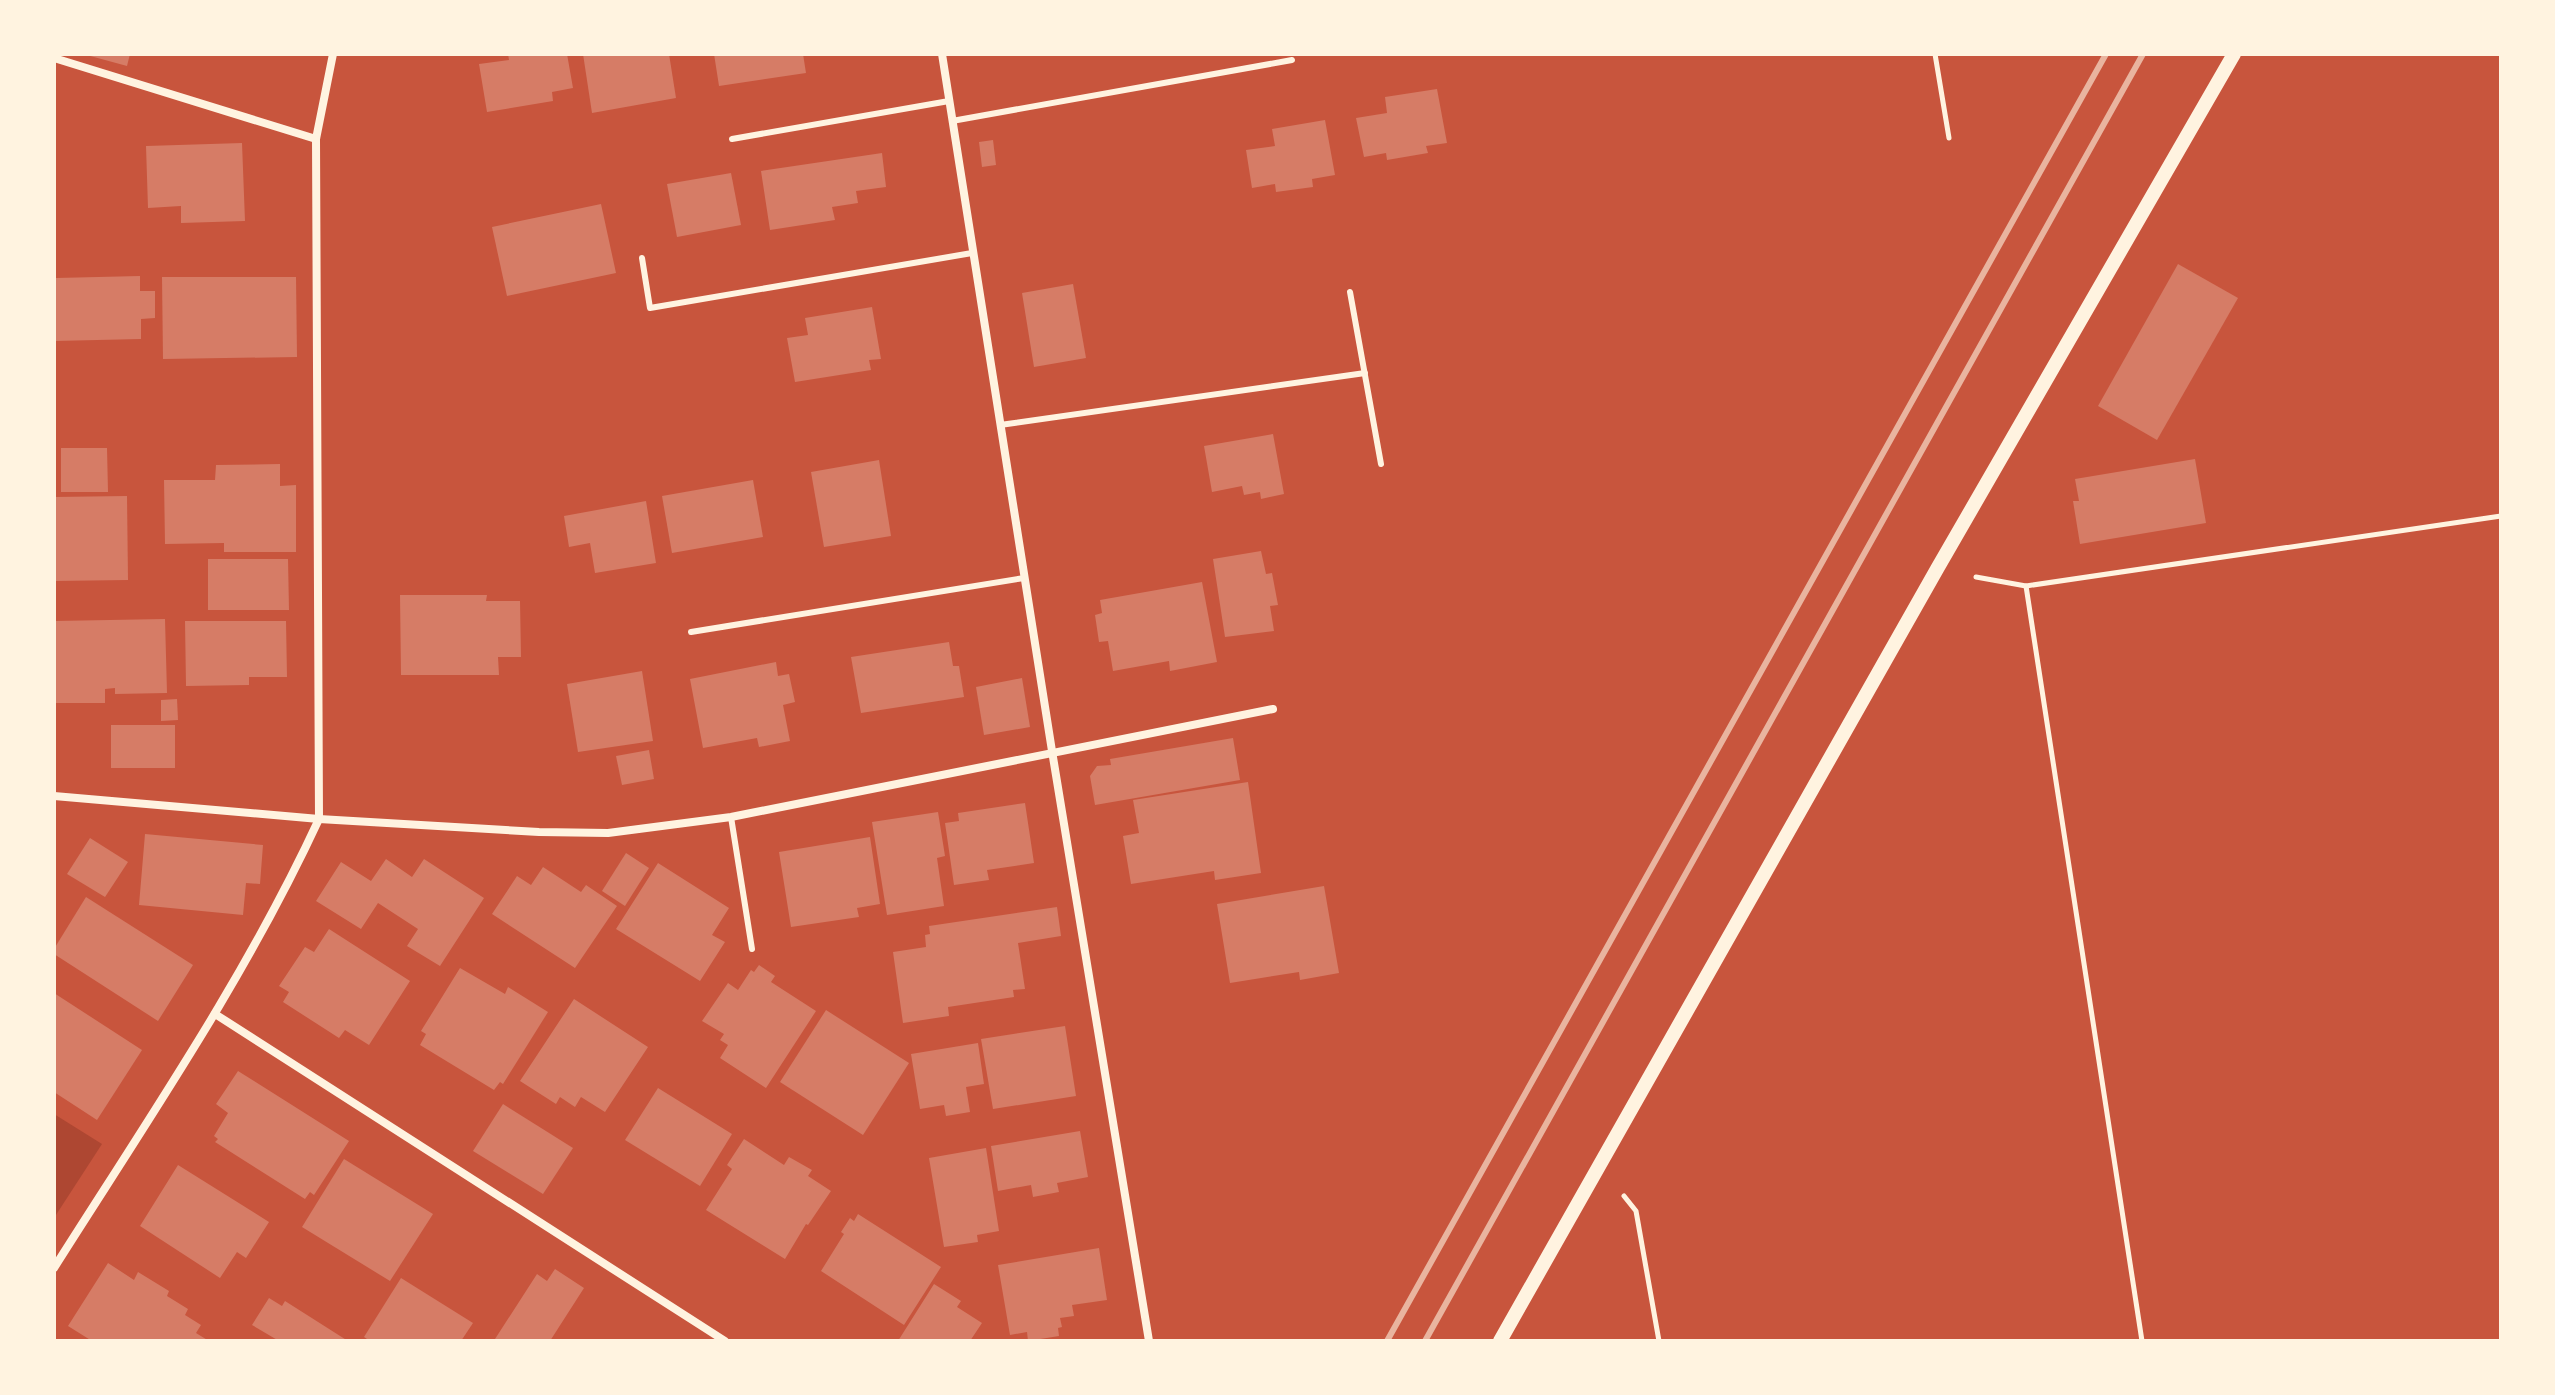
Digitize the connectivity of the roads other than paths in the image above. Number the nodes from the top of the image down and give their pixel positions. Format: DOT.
graph roads {
  1 [pos="333,54"];
  2 [pos="942,54"];
  3 [pos="2234,54"];
  4 [pos="54,58"];
  5 [pos="1292,60"];
  6 [pos="949,101"];
  7 [pos="952,121"];
  8 [pos="316,139"];
  9 [pos="732,139"];
  10 [pos="972,253"];
  11 [pos="642,258"];
  12 [pos="1350,292"];
  13 [pos="1365,373"];
  14 [pos="1000,425"];
  15 [pos="1381,464"];
  16 [pos="1024,578"];
  17 [pos="691,632"];
  18 [pos="1273,709"];
  19 [pos="1052,751"];
  20 [pos="54,796"];
  21 [pos="731,817"];
  22 [pos="319,819"];
  23 [pos="752,949"];
  24 [pos="215,1014"];
  25 [pos="54,1268"];
  26 [pos="725,1341"];
  27 [pos="1149,1341"];
  28 [pos="1500,1341"];
  1 -- 8 [label="street"];
  2 -- 6 [label="street"];
  3 -- 28 [label="street"];
  4 -- 8 [label="street"];
  5 -- 7 [label="lane"];
  6 -- 7 [label="street"];
  6 -- 9 [label="lane"];
  7 -- 10 [label="street"];
  8 -- 22 [label="street"];
  10 -- 11 [label="lane"];
  10 -- 14 [label="street"];
  12 -- 13 [label="lane"];
  13 -- 14 [label="lane"];
  13 -- 15 [label="lane"];
  14 -- 16 [label="street"];
  16 -- 17 [label="lane"];
  16 -- 19 [label="street"];
  18 -- 19 [label="street"];
  19 -- 21 [label="street"];
  19 -- 27 [label="street"];
  20 -- 22 [label="street"];
  21 -- 22 [label="street"];
  21 -- 23 [label="lane"];
  22 -- 24 [label="street"];
  24 -- 25 [label="street"];
  24 -- 26 [label="street"];
}
